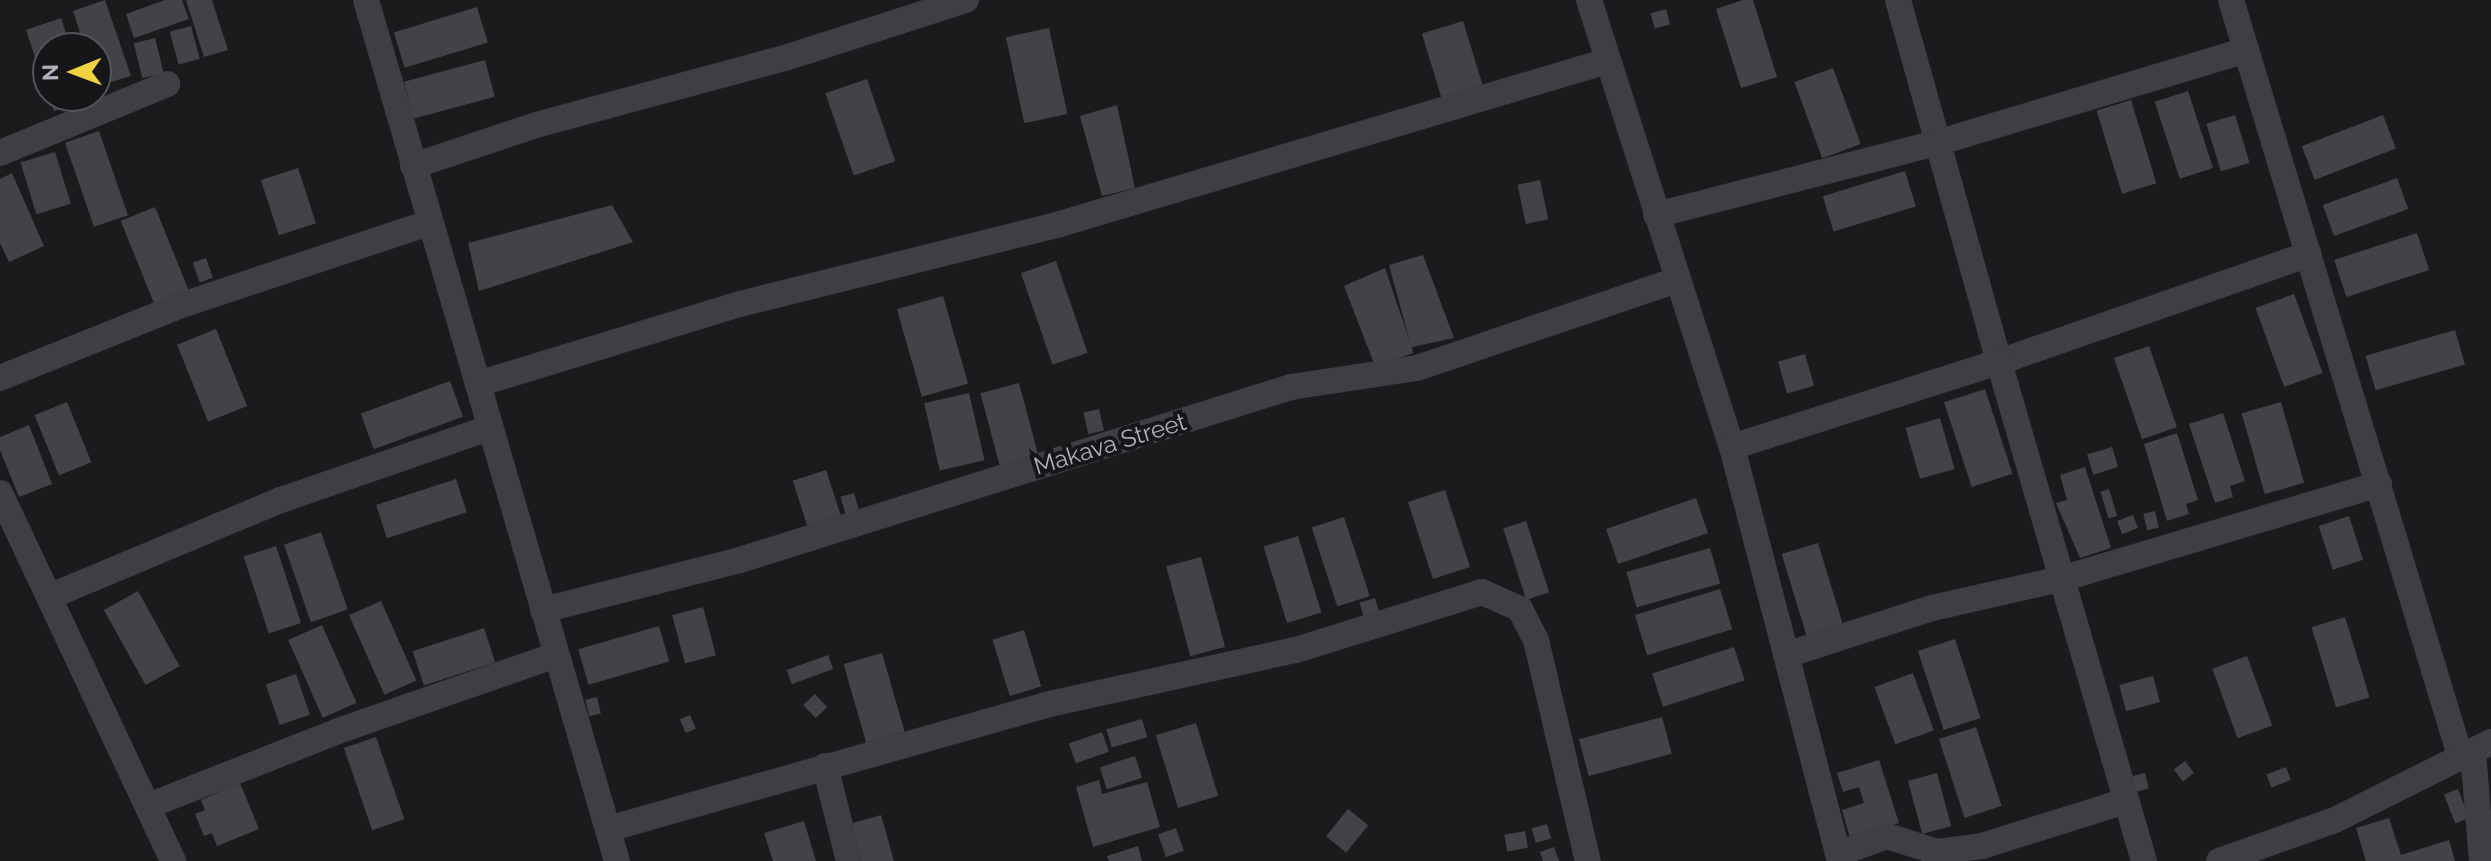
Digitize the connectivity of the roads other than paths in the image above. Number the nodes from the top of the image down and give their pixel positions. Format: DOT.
graph roads {
  1 [pos="366,0"];
  2 [pos="966,0"];
  3 [pos="1589,0"];
  4 [pos="1898,0"];
  5 [pos="2231,0"];
  6 [pos="2247,50"];
  7 [pos="1607,61"];
  8 [pos="167,84"];
  9 [pos="1940,142"];
  10 [pos="0,153"];
  11 [pos="413,166"];
  12 [pos="1656,215"];
  13 [pos="428,223"];
  14 [pos="2309,254"];
  15 [pos="1677,280"];
  16 [pos="1999,362"];
  17 [pos="0,378"];
  18 [pos="478,384"];
  19 [pos="489,428"];
  20 [pos="1732,447"];
  21 [pos="2379,484"];
  22 [pos="0,493"];
  23 [pos="11,548"];
  24 [pos="2061,579"];
  25 [pos="51,596"];
  26 [pos="543,610"];
  27 [pos="556,655"];
  28 [pos="1786,655"];
  29 [pos="2475,751"];
  30 [pos="825,766"];
  31 [pos="2126,801"];
  32 [pos="148,806"];
  33 [pos="608,829"];
  34 [pos="1839,858"];
  35 [pos="173,861"];
  36 [pos="617,861"];
  37 [pos="849,861"];
  38 [pos="1588,861"];
  39 [pos="2144,861"];
  40 [pos="2219,861"];
  41 [pos="2482,861"];
  1 -- 11 [label="street"];
  2 -- 11 [label="street"];
  3 -- 7 [label="street"];
  4 -- 9 [label="street"];
  5 -- 6 [label="street"];
  6 -- 9 [label="street"];
  6 -- 14 [label="street"];
  7 -- 12 [label="street"];
  7 -- 18 [label="street"];
  8 -- 10 [label="street"];
  9 -- 12 [label="street"];
  9 -- 16 [label="street"];
  11 -- 13 [label="street"];
  12 -- 15 [label="street"];
  13 -- 17 [label="street"];
  13 -- 18 [label="street"];
  14 -- 16 [label="street"];
  14 -- 21 [label="street"];
  15 -- 20 [label="street"];
  15 -- 26 [label="street, Makava Street"];
  16 -- 20 [label="street"];
  16 -- 24 [label="street"];
  18 -- 19 [label="street"];
  19 -- 25 [label="street"];
  19 -- 26 [label="street"];
  20 -- 28 [label="street"];
  21 -- 24 [label="street"];
  21 -- 29 [label="street"];
  22 -- 23 [label="street"];
  23 -- 25 [label="street"];
  24 -- 28 [label="street"];
  24 -- 31 [label="street"];
  25 -- 32 [label="street"];
  26 -- 27 [label="street"];
  27 -- 32 [label="street"];
  27 -- 33 [label="street"];
  28 -- 34 [label="street"];
  29 -- 40 [label="street"];
  29 -- 41 [label="street"];
  30 -- 33 [label="street"];
  30 -- 37 [label="street"];
  30 -- 38 [label="street"];
  31 -- 34 [label="street"];
  31 -- 39 [label="street"];
  32 -- 35 [label="street"];
  33 -- 36 [label="street"];
}
